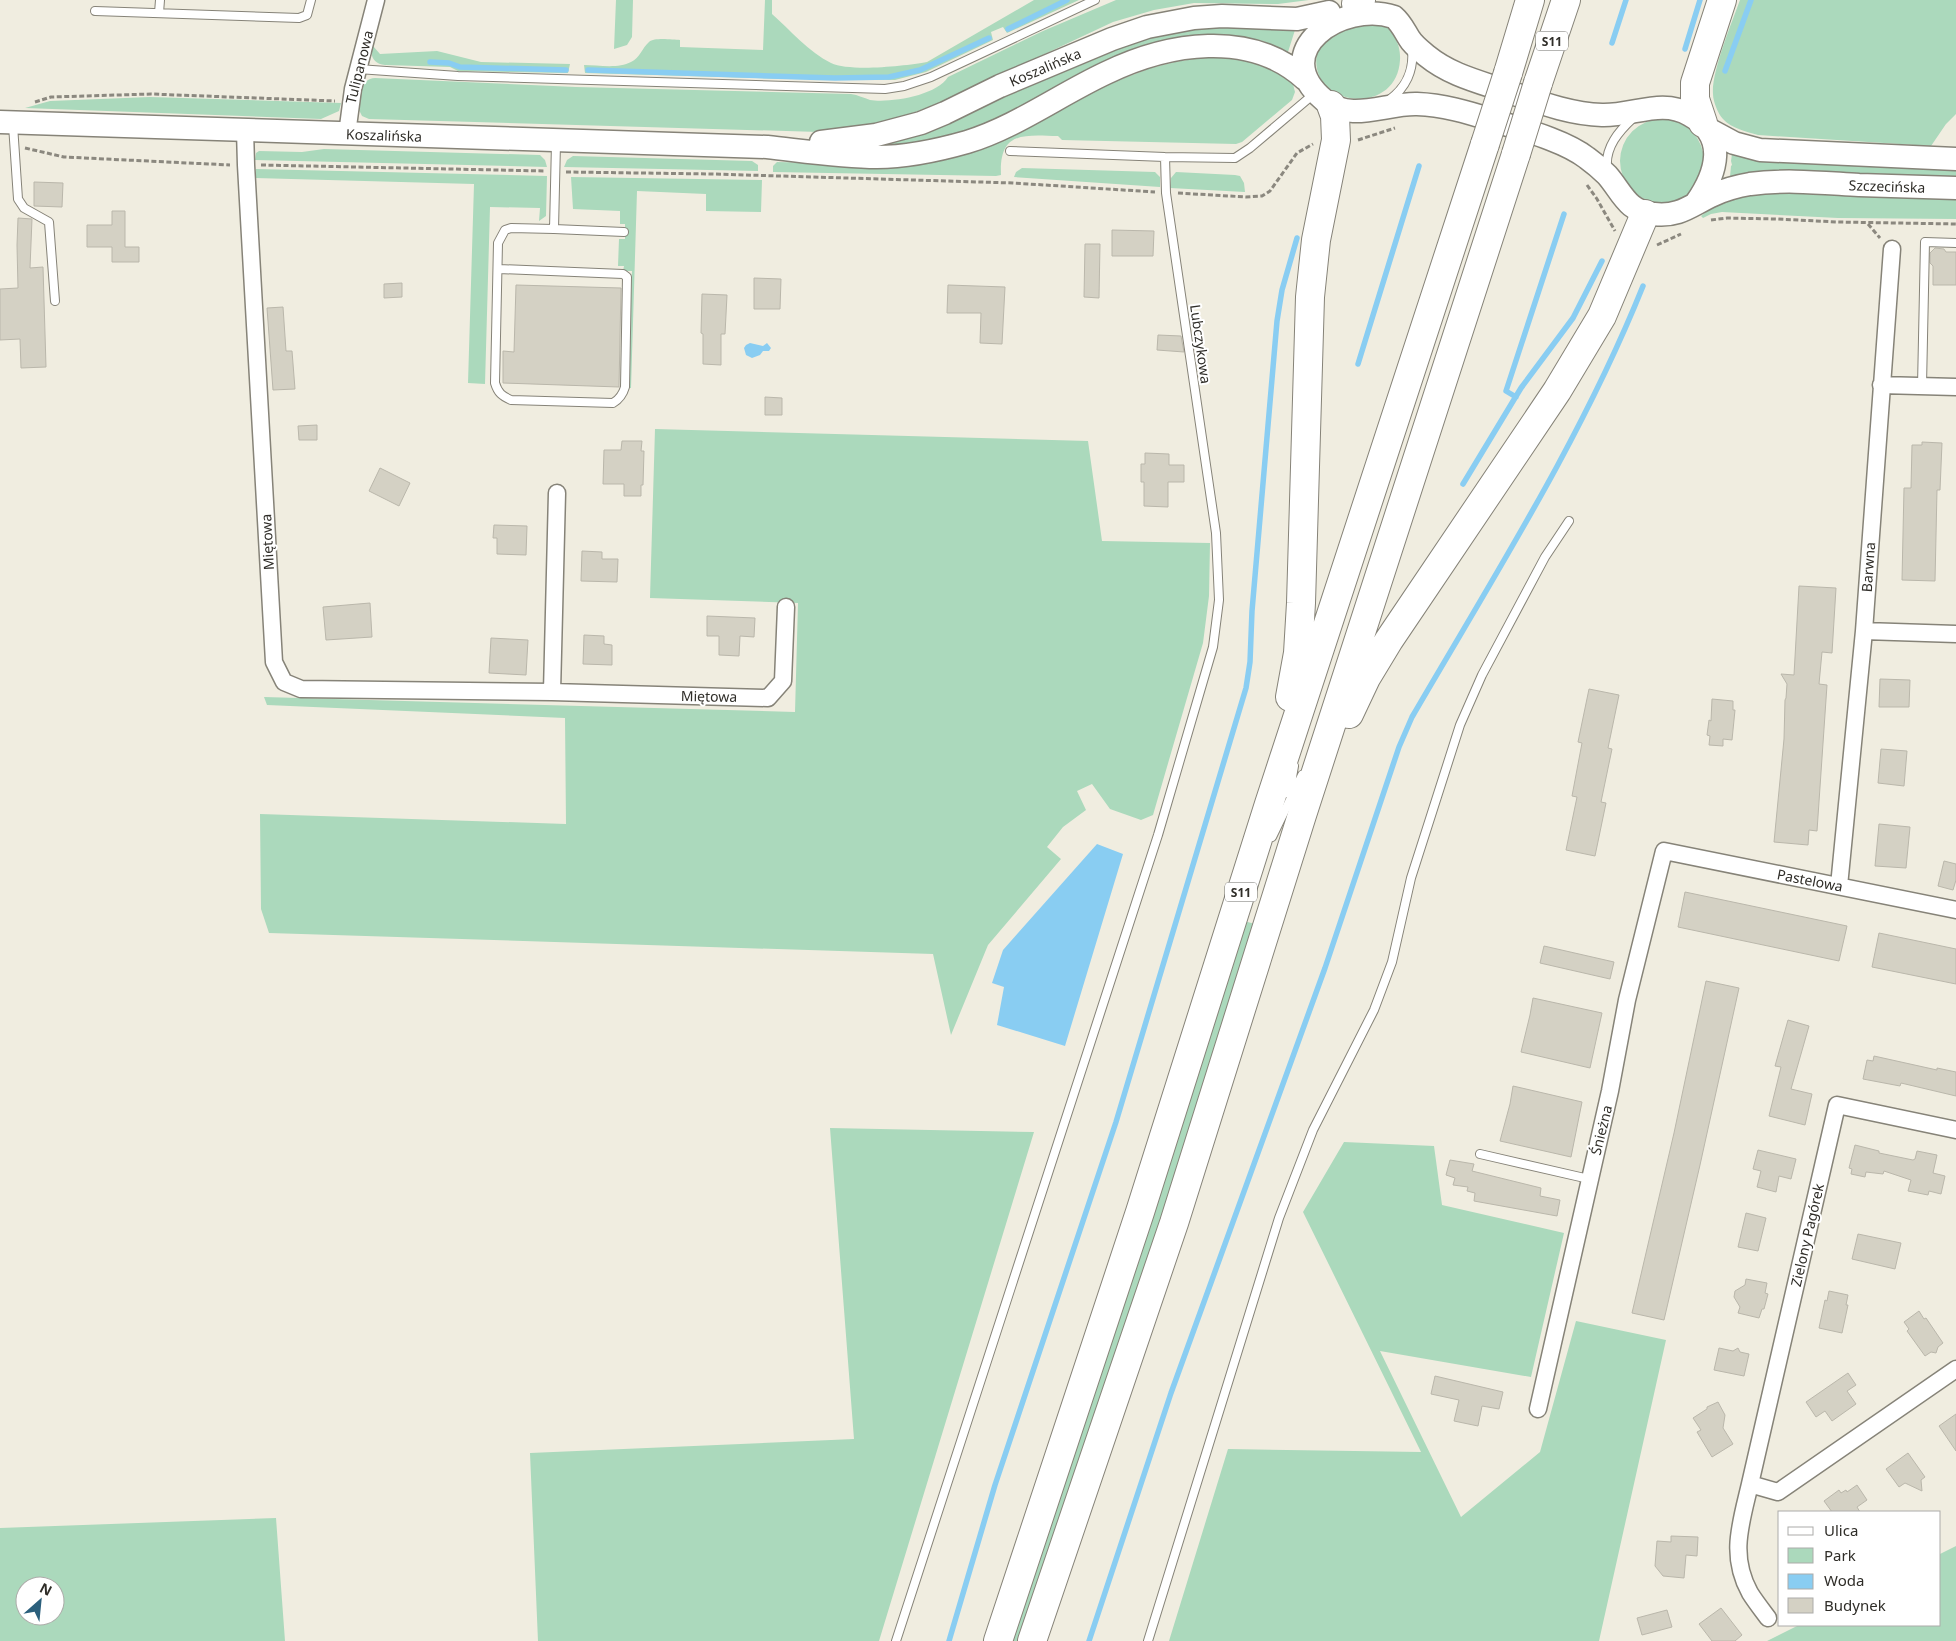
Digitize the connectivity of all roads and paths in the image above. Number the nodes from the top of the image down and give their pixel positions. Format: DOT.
graph roads {
  1 [pos="160,0"];
  2 [pos="311,0"];
  3 [pos="376,0"];
  4 [pos="1095,0"];
  5 [pos="1530,0"];
  6 [pos="1566,0"];
  7 [pos="1722,0"];
  8 [pos="1359,2"];
  9 [pos="95,11"];
  10 [pos="1329,12"];
  11 [pos="159,13"];
  12 [pos="1409,38"];
  13 [pos="358,70"];
  14 [pos="1317,92"];
  15 [pos="350,102"];
  16 [pos="28,104"];
  17 [pos="1378,108"];
  18 [pos="1645,109"];
  19 [pos="6,122"];
  20 [pos="1402,125"];
  21 [pos="1705,126"];
  22 [pos="246,130"];
  23 [pos="347,134"];
  24 [pos="556,140"];
  25 [pos="1336,140"];
  26 [pos="14,145"];
  27 [pos="767,146"];
  28 [pos="1010,151"];
  29 [pos="1165,157"];
  30 [pos="1956,159"];
  31 [pos="246,165"];
  32 [pos="556,172"];
  33 [pos="1582,179"];
  34 [pos="1610,179"];
  35 [pos="1956,188"];
  36 [pos="1166,193"];
  37 [pos="1700,213"];
  38 [pos="1645,214"];
  39 [pos="1956,224"];
  40 [pos="554,229"];
  41 [pos="624,232"];
  42 [pos="1685,232"];
  43 [pos="1634,242"];
  44 [pos="1956,243"];
  45 [pos="1892,248"];
  46 [pos="499,270"];
  47 [pos="55,301"];
  48 [pos="1881,385"];
  49 [pos="1922,386"];
  50 [pos="1956,387"];
  51 [pos="557,493"];
  52 [pos="1569,521"];
  53 [pos="786,607"];
  54 [pos="1864,632"];
  55 [pos="1956,634"];
  56 [pos="1307,688"];
  57 [pos="552,692"];
  58 [pos="1339,700"];
  59 [pos="1298,746"];
  60 [pos="1314,751"];
  61 [pos="1296,755"];
  62 [pos="1305,768"];
  63 [pos="1285,813"];
  64 [pos="1268,845"];
  65 [pos="1664,851"];
  66 [pos="1278,861"];
  67 [pos="1260,862"];
  68 [pos="1839,886"];
  69 [pos="1956,910"];
  70 [pos="1268,920"];
  71 [pos="1231,922"];
  72 [pos="1956,1130"];
  73 [pos="1480,1154"];
  74 [pos="1589,1178"];
  75 [pos="1956,1369"];
  76 [pos="1538,1408"];
  77 [pos="1750,1484"];
  78 [pos="1768,1618"];
  79 [pos="896,1641"];
  80 [pos="998,1641"];
  81 [pos="1032,1641"];
  82 [pos="1148,1641"];
  1 -- 11 [label="lane"];
  2 -- 11 [label="lane"];
  3 -- 13 [label="street, Tulipanowa"];
  4 -- 13 [label="lane"];
  5 -- 56 [label="highway, S11, bridge"];
  6 -- 58 [label="highway, S11, bridge"];
  7 -- 21 [label="highway"];
  8 -- 10 [label="main road"];
  8 -- 12 [label="main road"];
  9 -- 11 [label="lane"];
  10 -- 14 [label="main road"];
  10 -- 27 [label="main road, Koszalińska"];
  12 -- 17 [label="lane"];
  12 -- 18 [label="main road"];
  13 -- 15 [label="street, Tulipanowa"];
  14 -- 17 [label="main road"];
  14 -- 25 [label="highway"];
  14 -- 27 [label="main road, Koszalińska"];
  14 -- 29 [label="lane"];
  15 -- 16 [label="path"];
  15 -- 23 [label="street, Tulipanowa"];
  17 -- 34 [label="main road"];
  18 -- 21 [label="main road"];
  18 -- 34 [label="lane"];
  19 -- 22 [label="main road, Koszalińska"];
  19 -- 26 [label="lane"];
  20 -- 25 [label="path"];
  21 -- 30 [label="main road"];
  21 -- 37 [label="main road"];
  22 -- 23 [label="main road, Koszalińska"];
  22 -- 31 [label="street, Miętowa"];
  23 -- 24 [label="main road, Koszalińska"];
  24 -- 27 [label="main road, Koszalińska"];
  24 -- 32 [label="lane"];
  25 -- 36 [label="path"];
  25 -- 63 [label="highway"];
  26 -- 31 [label="path"];
  26 -- 47 [label="lane"];
  28 -- 29 [label="lane"];
  29 -- 36 [label="lane, Lubczykowa"];
  31 -- 32 [label="path"];
  31 -- 57 [label="street, Miętowa"];
  32 -- 36 [label="path"];
  32 -- 40 [label="lane"];
  33 -- 43 [label="path"];
  34 -- 38 [label="main road"];
  35 -- 37 [label="main road, Szczecińska"];
  36 -- 79 [label="lane, Lubczykowa"];
  37 -- 38 [label="main road"];
  37 -- 39 [label="path"];
  38 -- 43 [label="highway"];
  40 -- 41 [label="lane"];
  40 -- 46 [label="lane"];
  42 -- 43 [label="path"];
  43 -- 63 [label="highway"];
  44 -- 49 [label="lane"];
  45 -- 48 [label="street, Barwna"];
  46 -- 46 [label="lane"];
  48 -- 49 [label="street"];
  48 -- 54 [label="street, Barwna"];
  49 -- 50 [label="street"];
  51 -- 57 [label="street"];
  52 -- 82 [label="lane"];
  53 -- 57 [label="street, Miętowa"];
  54 -- 55 [label="street"];
  54 -- 68 [label="street, Barwna"];
  56 -- 59 [label="lane"];
  56 -- 63 [label="highway, S11"];
  58 -- 60 [label="lane"];
  58 -- 63 [label="highway, S11"];
  61 -- 63 [label="lane"];
  62 -- 63 [label="lane"];
  63 -- 64 [label="lane"];
  63 -- 70 [label="highway, S11"];
  63 -- 71 [label="highway, S11"];
  65 -- 68 [label="street, Pastelowa"];
  65 -- 74 [label="street, Śnieżna"];
  66 -- 70 [label="lane"];
  67 -- 71 [label="lane"];
  68 -- 69 [label="street, Pastelowa"];
  70 -- 81 [label="highway, S11"];
  71 -- 80 [label="highway, S11"];
  72 -- 77 [label="street, Zielony Pagórek"];
  73 -- 74 [label="lane"];
  74 -- 76 [label="street, Śnieżna"];
  75 -- 77 [label="street"];
  77 -- 78 [label="street, Zielony Pagórek"];
}
